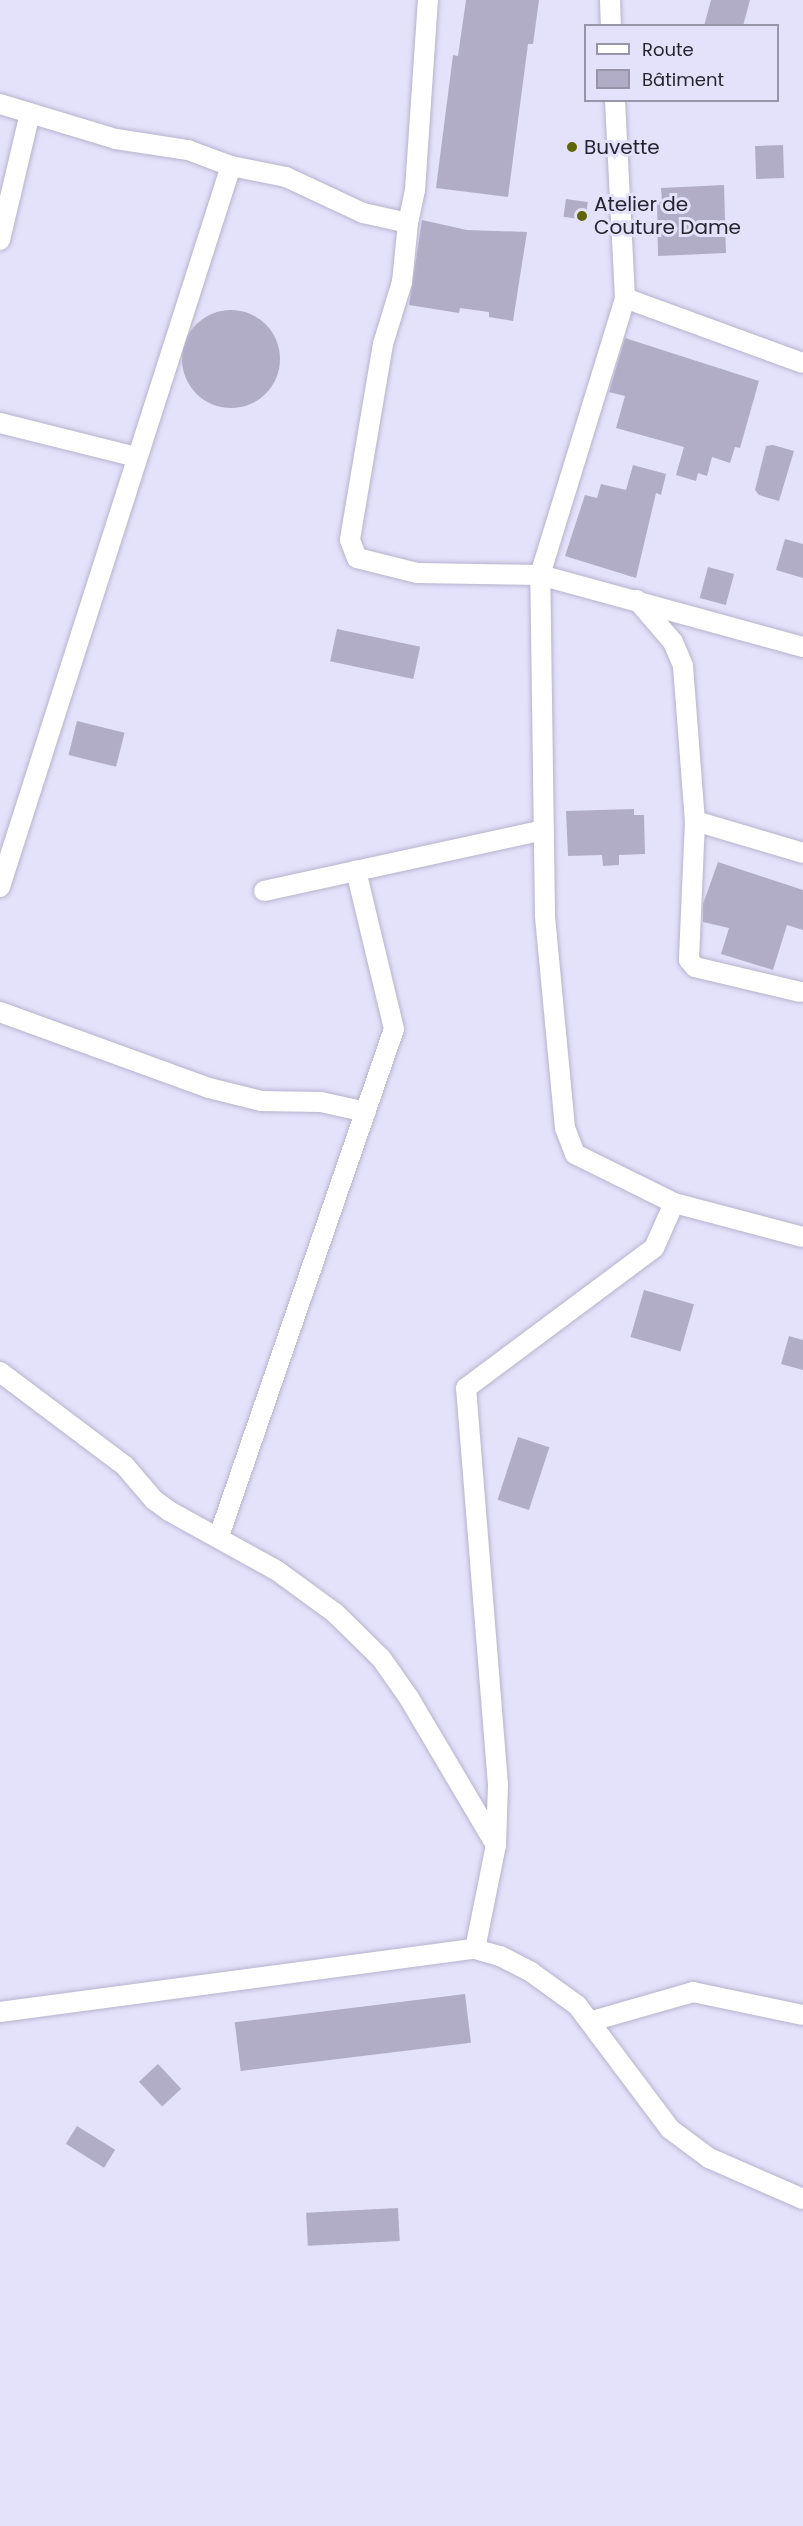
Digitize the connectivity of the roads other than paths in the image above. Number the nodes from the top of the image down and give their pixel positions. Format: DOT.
graph roads {
  1 [pos="610,0"];
  2 [pos="422,1"];
  3 [pos="611,24"];
  4 [pos="615,102"];
  5 [pos="0,104"];
  6 [pos="30,113"];
  7 [pos="231,165"];
  8 [pos="408,223"];
  9 [pos="0,240"];
  10 [pos="625,298"];
  11 [pos="803,363"];
  12 [pos="0,423"];
  13 [pos="136,457"];
  14 [pos="540,574"];
  15 [pos="637,600"];
  16 [pos="803,647"];
  17 [pos="695,821"];
  18 [pos="543,830"];
  19 [pos="803,853"];
  20 [pos="356,871"];
  21 [pos="0,887"];
  22 [pos="264,891"];
  23 [pos="800,992"];
  24 [pos="0,1012"];
  25 [pos="366,1112"];
  26 [pos="674,1203"];
  27 [pos="803,1237"];
  28 [pos="0,1372"];
  29 [pos="219,1536"];
  30 [pos="496,1845"];
  31 [pos="475,1949"];
  32 [pos="0,2012"];
  33 [pos="803,2015"];
  34 [pos="592,2021"];
  35 [pos="803,2199"];
  1 -- 3 [label="street"];
  2 -- 8 [label="street"];
  4 -- 10 [label="street"];
  5 -- 6 [label="street"];
  6 -- 7 [label="street"];
  6 -- 9 [label="street"];
  7 -- 8 [label="street"];
  7 -- 13 [label="street"];
  8 -- 14 [label="street"];
  10 -- 11 [label="street"];
  10 -- 14 [label="street"];
  12 -- 13 [label="street"];
  13 -- 21 [label="street"];
  14 -- 15 [label="street"];
  14 -- 18 [label="street"];
  15 -- 16 [label="street"];
  15 -- 17 [label="street"];
  17 -- 19 [label="street"];
  17 -- 23 [label="street"];
  18 -- 20 [label="street"];
  18 -- 26 [label="street"];
  20 -- 22 [label="street"];
  20 -- 25 [label="street"];
  24 -- 25 [label="street"];
  25 -- 29 [label="street"];
  26 -- 27 [label="street"];
  26 -- 30 [label="street"];
  28 -- 29 [label="street"];
  29 -- 30 [label="street"];
  30 -- 31 [label="street"];
  31 -- 32 [label="street"];
  31 -- 34 [label="street"];
  33 -- 34 [label="street"];
  34 -- 35 [label="street"];
}
